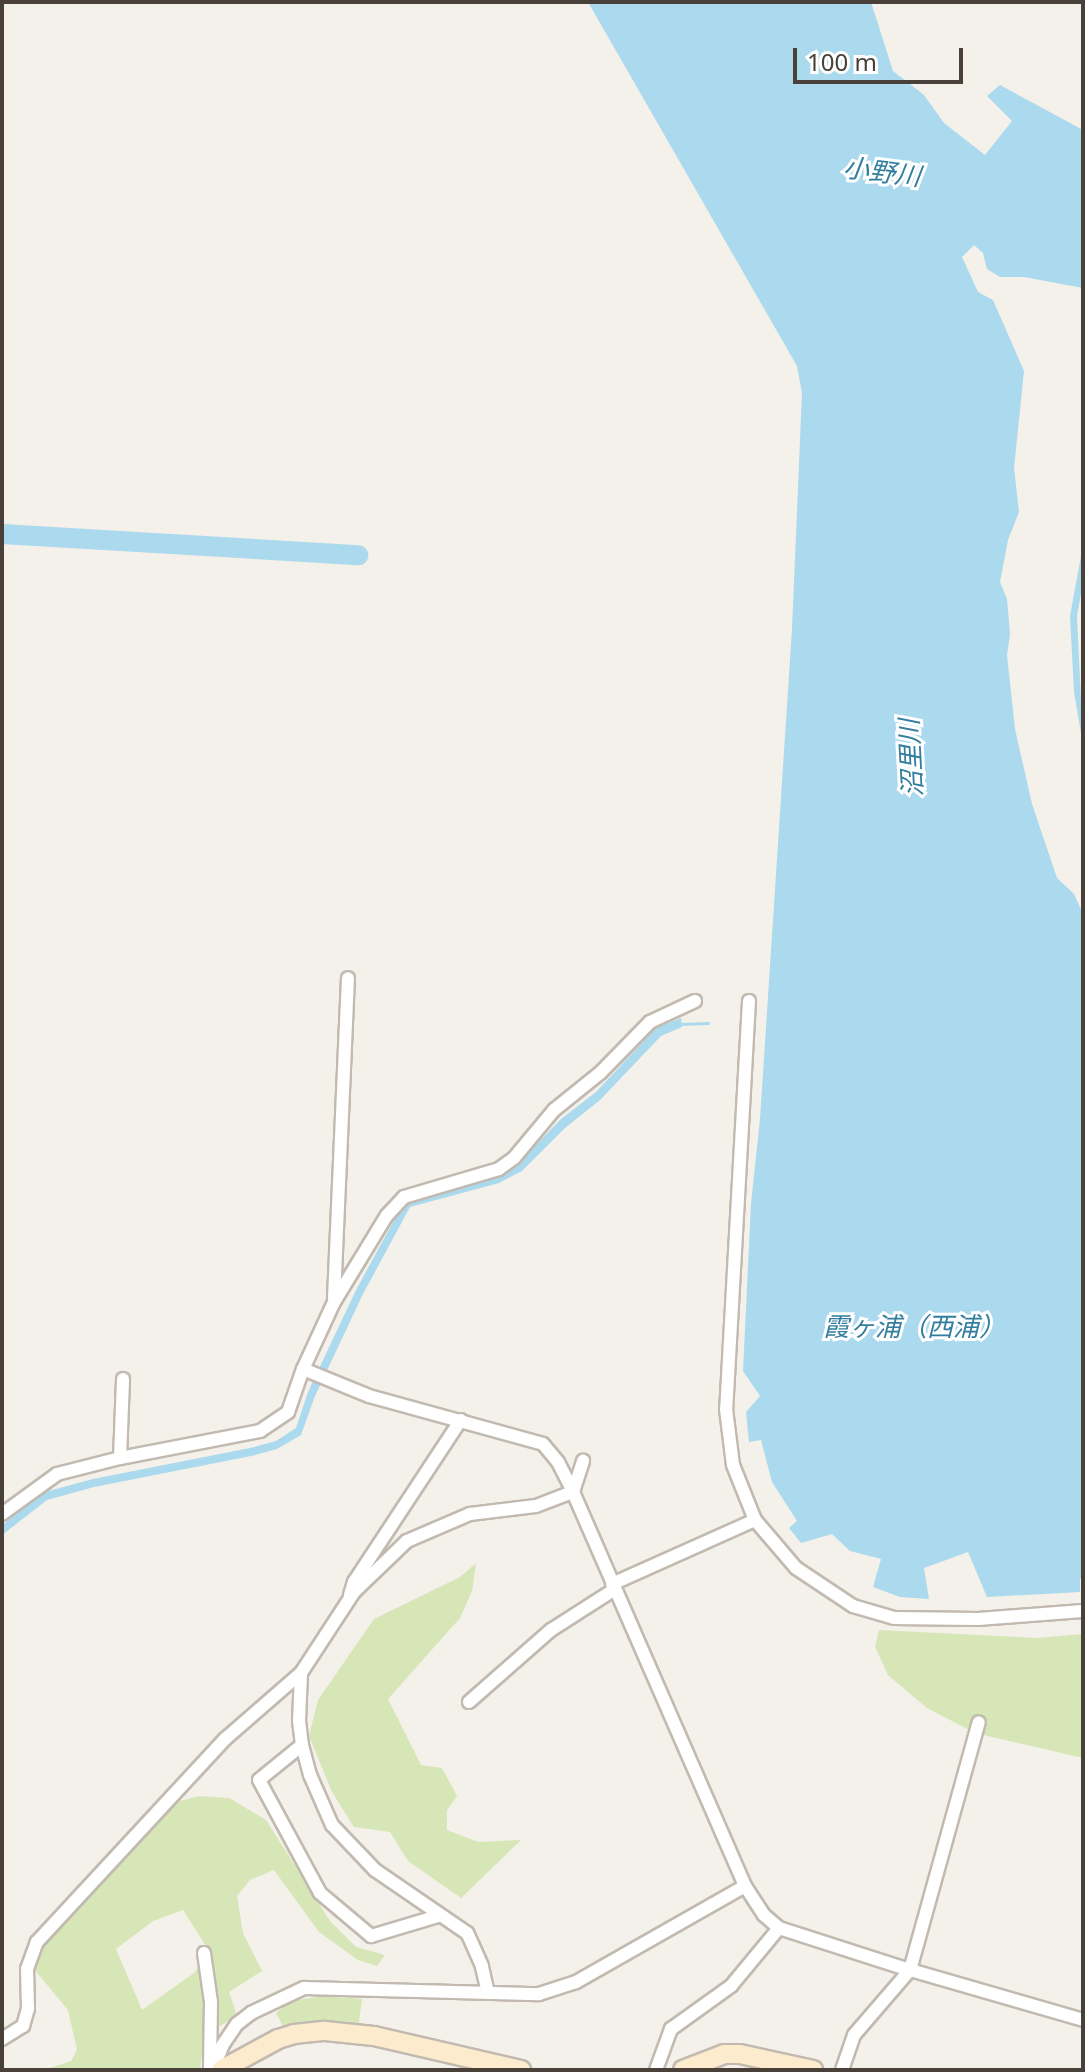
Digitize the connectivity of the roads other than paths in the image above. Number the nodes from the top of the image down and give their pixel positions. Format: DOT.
graph roads {
  1 [pos="348,978"];
  2 [pos="695,1001"];
  3 [pos="749,1001"];
  4 [pos="334,1302"];
  5 [pos="303,1369"];
  6 [pos="123,1379"];
  7 [pos="461,1420"];
  8 [pos="120,1458"];
  9 [pos="583,1461"];
  10 [pos="573,1492"];
  11 [pos="2,1514"];
  12 [pos="755,1520"];
  13 [pos="613,1587"];
  14 [pos="350,1598"];
  15 [pos="1083,1611"];
  16 [pos="301,1673"];
  17 [pos="469,1702"];
  18 [pos="979,1722"];
  19 [pos="302,1745"];
  20 [pos="745,1886"];
  21 [pos="438,1916"];
  22 [pos="779,1928"];
  23 [pos="204,1953"];
  24 [pos="910,1970"];
  25 [pos="488,1993"];
  26 [pos="1083,2020"];
  27 [pos="2,2039"];
  28 [pos="211,2070"];
  29 [pos="221,2070"];
  30 [pos="521,2070"];
  31 [pos="656,2070"];
  32 [pos="683,2070"];
  33 [pos="813,2070"];
  34 [pos="842,2070"];
  1 -- 4 [label="street"];
  2 -- 4 [label="street"];
  3 -- 12 [label="street"];
  4 -- 5 [label="street"];
  5 -- 7 [label="street"];
  5 -- 8 [label="street"];
  6 -- 8 [label="street"];
  7 -- 10 [label="street"];
  7 -- 14 [label="street"];
  8 -- 11 [label="street"];
  9 -- 10 [label="street"];
  10 -- 13 [label="street"];
  10 -- 14 [label="street"];
  12 -- 13 [label="street"];
  12 -- 15 [label="street"];
  13 -- 17 [label="street"];
  13 -- 20 [label="street"];
  14 -- 16 [label="street"];
  16 -- 19 [label="street"];
  16 -- 27 [label="street"];
  18 -- 24 [label="street"];
  19 -- 21 [label="street"];
  19 -- 21 [label="street"];
  20 -- 22 [label="street"];
  20 -- 25 [label="street"];
  21 -- 25 [label="street"];
  22 -- 24 [label="street"];
  22 -- 31 [label="street"];
  23 -- 28 [label="street"];
  24 -- 26 [label="street"];
  24 -- 34 [label="street"];
  25 -- 28 [label="street"];
  29 -- 30 [label="street"];
  32 -- 33 [label="street"];
}
